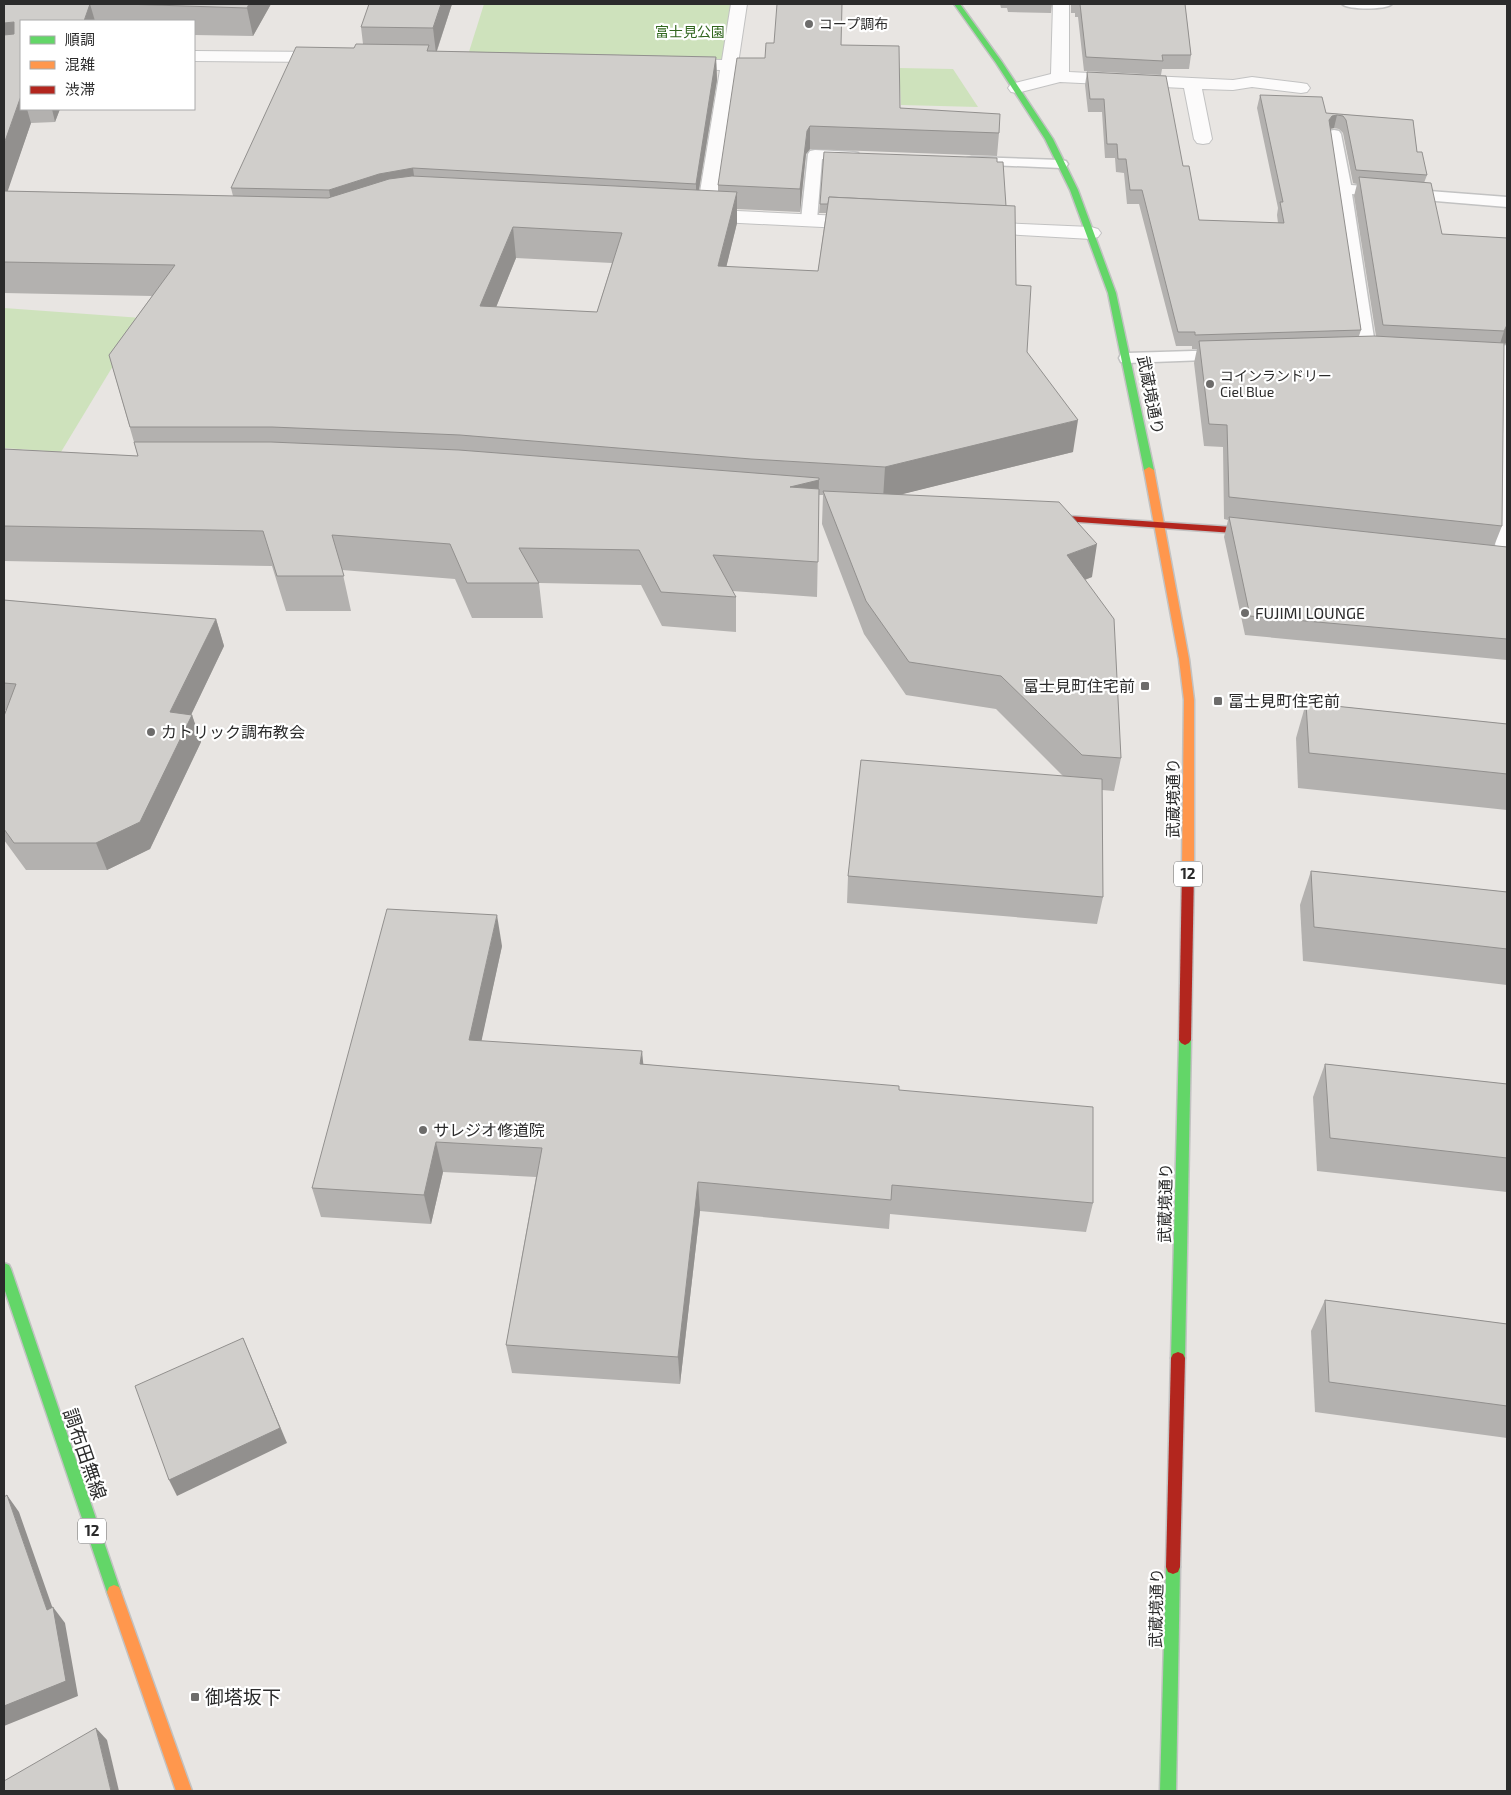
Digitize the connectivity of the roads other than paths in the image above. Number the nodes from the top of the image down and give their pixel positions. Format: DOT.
graph roads {
  1 [pos="739,4"];
  2 [pos="958,4"];
  3 [pos="1061,4"];
  4 [pos="1348,4"];
  5 [pos="1385,4"];
  6 [pos="195,56"];
  7 [pos="345,58"];
  8 [pos="659,64"];
  9 [pos="728,65"];
  10 [pos="1060,77"];
  11 [pos="1192,84"];
  12 [pos="1017,88"];
  13 [pos="1301,88"];
  14 [pos="1334,134"];
  15 [pos="1203,138"];
  16 [pos="863,156"];
  17 [pos="960,160"];
  18 [pos="1061,164"];
  19 [pos="1344,190"];
  20 [pos="1506,206"];
  21 [pos="687,214"];
  22 [pos="706,215"];
  23 [pos="810,220"];
  24 [pos="878,223"];
  25 [pos="956,227"];
  26 [pos="1091,233"];
  27 [pos="1507,350"];
  28 [pos="1349,352"];
  29 [pos="1368,352"];
  30 [pos="1388,352"];
  31 [pos="1243,355"];
  32 [pos="1458,356"];
  33 [pos="1127,358"];
  34 [pos="1507,358"];
  35 [pos="1026,516"];
  36 [pos="1160,525"];
  37 [pos="1277,534"];
  38 [pos="1502,559"];
  39 [pos="4,1269"];
  40 [pos="184,1791"];
  41 [pos="1168,1791"];
  1 -- 9 [label="street"];
  2 -- 12 [label="main road, 武蔵境通り / 12"];
  3 -- 10 [label="street"];
  4 -- 5 [label="lane"];
  6 -- 7 [label="street"];
  8 -- 9 [label="street"];
  9 -- 22 [label="street"];
  10 -- 11 [label="street"];
  10 -- 12 [label="street"];
  11 -- 13 [label="street"];
  11 -- 15 [label="street"];
  12 -- 18 [label="main road, 武蔵境通り / 12"];
  14 -- 19 [label="lane"];
  16 -- 23 [label="lane"];
  17 -- 18 [label="lane"];
  18 -- 26 [label="main road, 武蔵境通り / 12"];
  19 -- 20 [label="lane"];
  19 -- 29 [label="lane"];
  21 -- 22 [label="street"];
  22 -- 23 [label="street"];
  23 -- 24 [label="street"];
  25 -- 26 [label="street"];
  26 -- 33 [label="main road, 武蔵境通り / 12"];
  27 -- 34 [label="lane"];
  28 -- 29 [label="lane"];
  29 -- 30 [label="lane"];
  31 -- 33 [label="lane"];
  32 -- 34 [label="lane"];
  33 -- 36 [label="main road, 武蔵境通り / 12"];
  34 -- 38 [label="lane"];
  35 -- 36 [label="main road"];
  36 -- 37 [label="main road"];
  36 -- 41 [label="main road, 武蔵境通り / 12"];
  39 -- 40 [label="main road, 調布田無線 / 12"];
}
